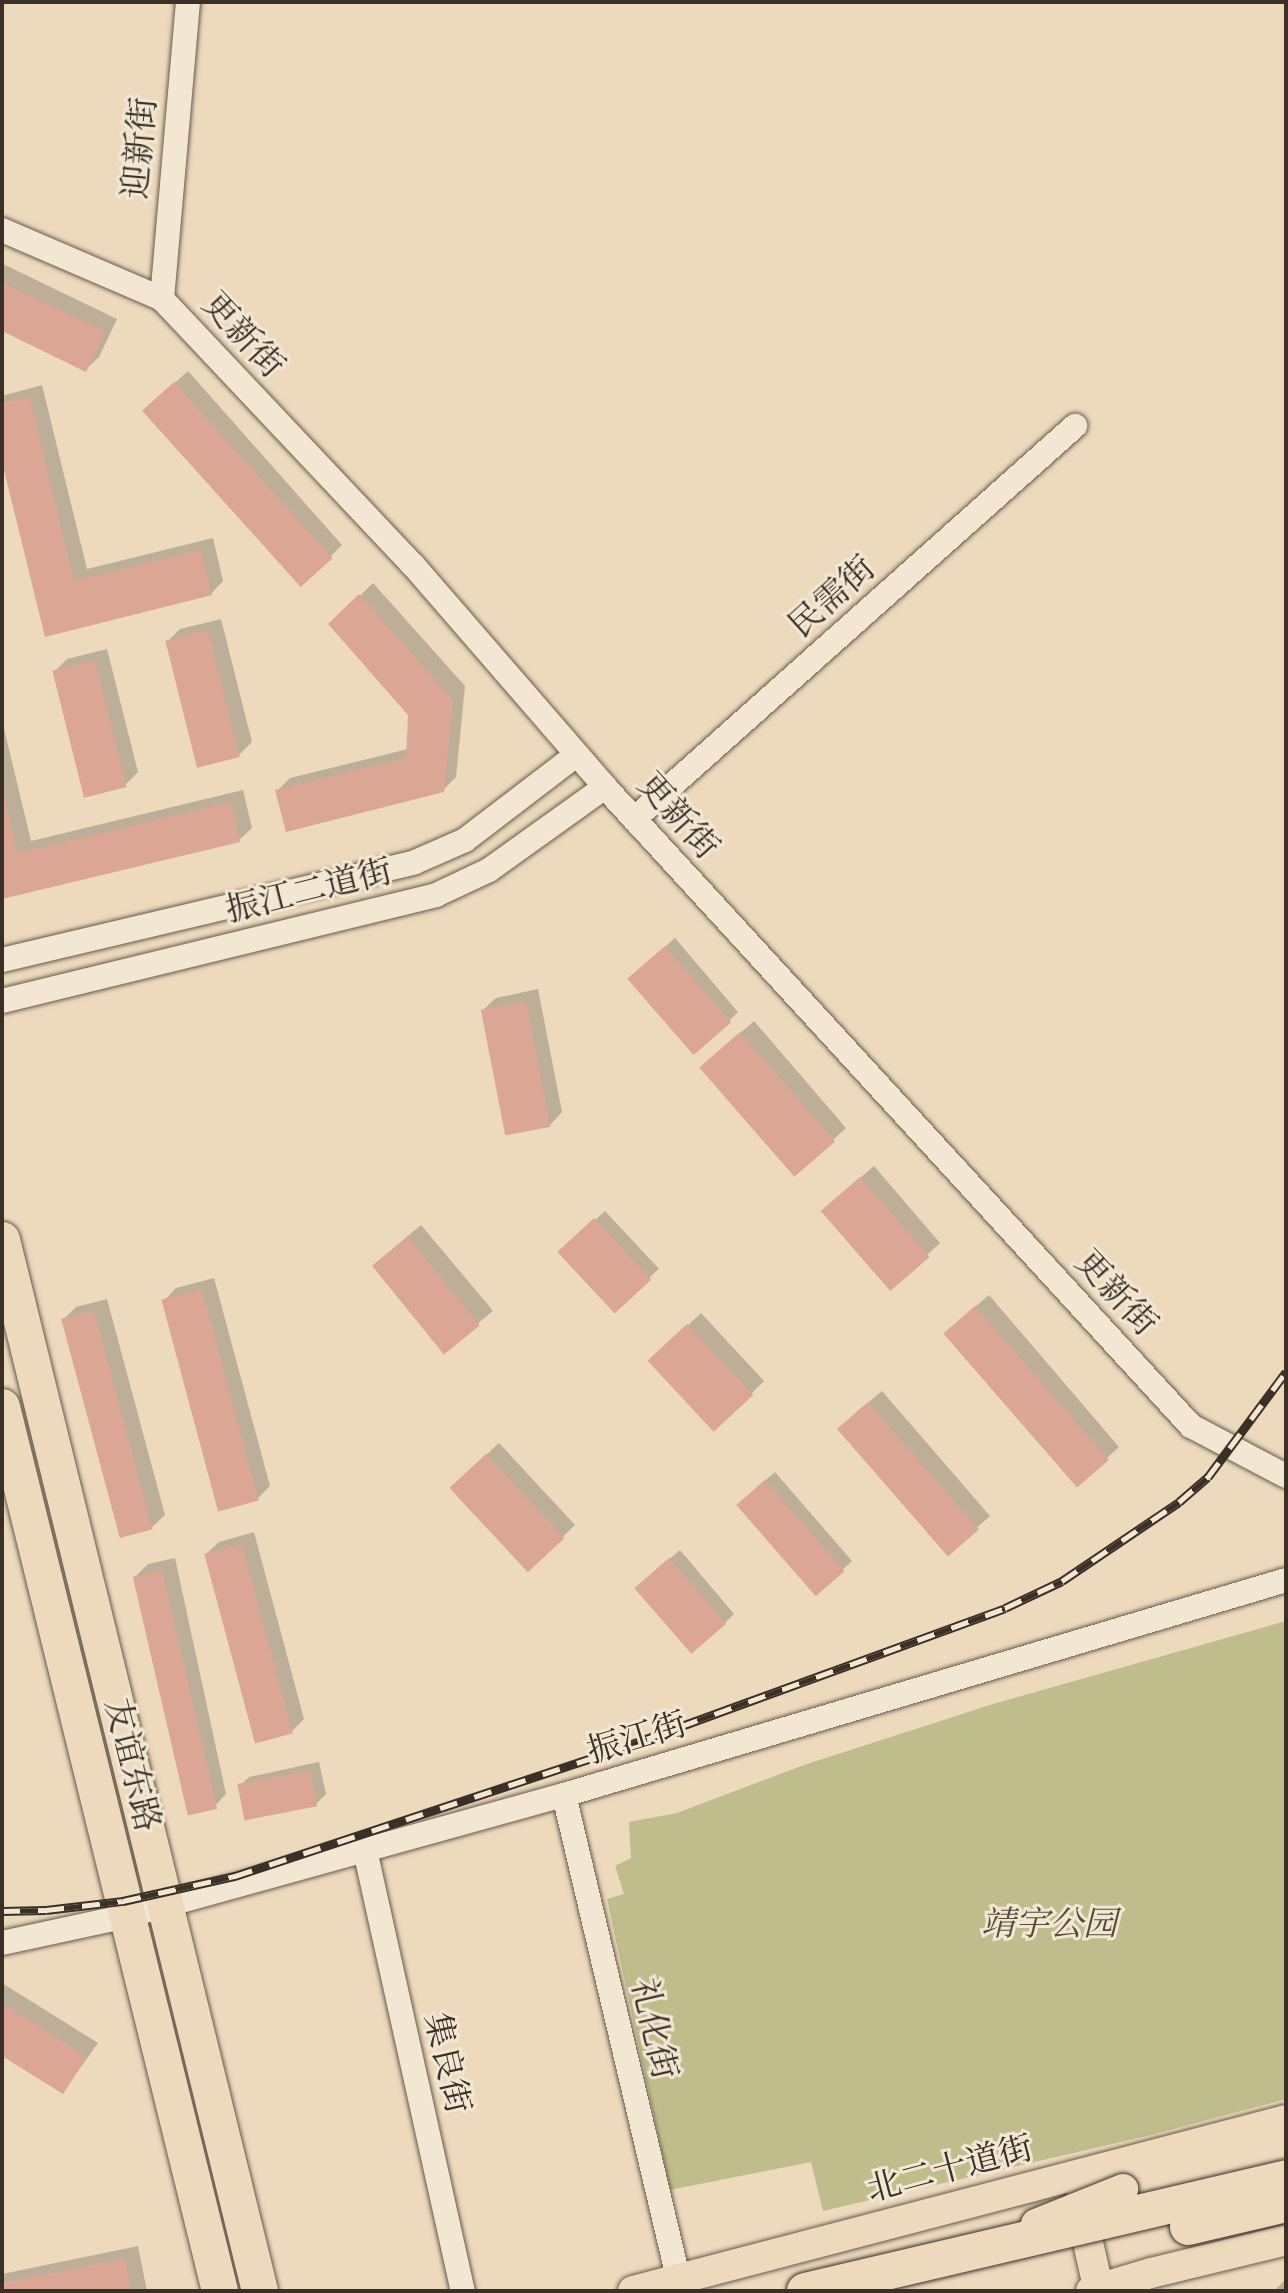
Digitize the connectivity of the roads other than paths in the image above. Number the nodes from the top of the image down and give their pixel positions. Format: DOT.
graph roads {
  1 [pos="188,2"];
  2 [pos="2,230"];
  3 [pos="162,299"];
  4 [pos="1075,426"];
  5 [pos="576,755"];
  6 [pos="605,787"];
  7 [pos="634,819"];
  8 [pos="2,960"];
  9 [pos="2,1001"];
  10 [pos="2,1240"];
  11 [pos="2,1407"];
  12 [pos="1286,1476"];
  13 [pos="1286,1580"];
  14 [pos="564,1795"];
  15 [pos="365,1850"];
  16 [pos="165,1905"];
  17 [pos="127,1916"];
  18 [pos="2,1943"];
  19 [pos="1286,2120"];
  20 [pos="1286,2146"];
  21 [pos="1072,2176"];
  22 [pos="1286,2178"];
  23 [pos="1286,2204"];
  24 [pos="1286,2240"];
  25 [pos="950,2259"];
  26 [pos="678,2279"];
  27 [pos="1096,2290"];
  28 [pos="220,2291"];
  29 [pos="260,2291"];
  30 [pos="463,2291"];
  31 [pos="633,2291"];
  32 [pos="805,2291"];
  33 [pos="921,2291"];
  1 -- 3 [label="street, 迎新街"];
  2 -- 3 [label="street, 更新街"];
  3 -- 5 [label="street, 更新街"];
  4 -- 7 [label="street, 民需街"];
  5 -- 6 [label="street, 更新街"];
  5 -- 8 [label="street, 振江二道街"];
  6 -- 7 [label="street, 更新街"];
  6 -- 9 [label="street, 振江二道街"];
  7 -- 12 [label="street, 更新街"];
  10 -- 16 [label="highway, 友谊东路"];
  11 -- 17 [label="highway, 友谊东路"];
  13 -- 14 [label="street, 振江街"];
  14 -- 15 [label="street, 振江街"];
  14 -- 26 [label="street, 礼化街"];
  15 -- 16 [label="street, 振江街"];
  15 -- 30 [label="street, 集良街"];
  16 -- 17 [label="street, 振江街"];
  16 -- 29 [label="highway, 友谊东路"];
  17 -- 18 [label="street, 振江街"];
  17 -- 28 [label="highway, 友谊东路"];
  19 -- 21 [label="main road, 北二十道街"];
  20 -- 25 [label="main road, bridge"];
  21 -- 26 [label="main road, 北二十道街"];
  21 -- 27 [label="main road"];
  22 -- 25 [label="highway, bridge"];
  23 -- 33 [label="highway, bridge"];
  24 -- 27 [label="main road"];
  25 -- 32 [label="highway, bridge"];
  26 -- 31 [label="main road, 北二十道街"];
}
